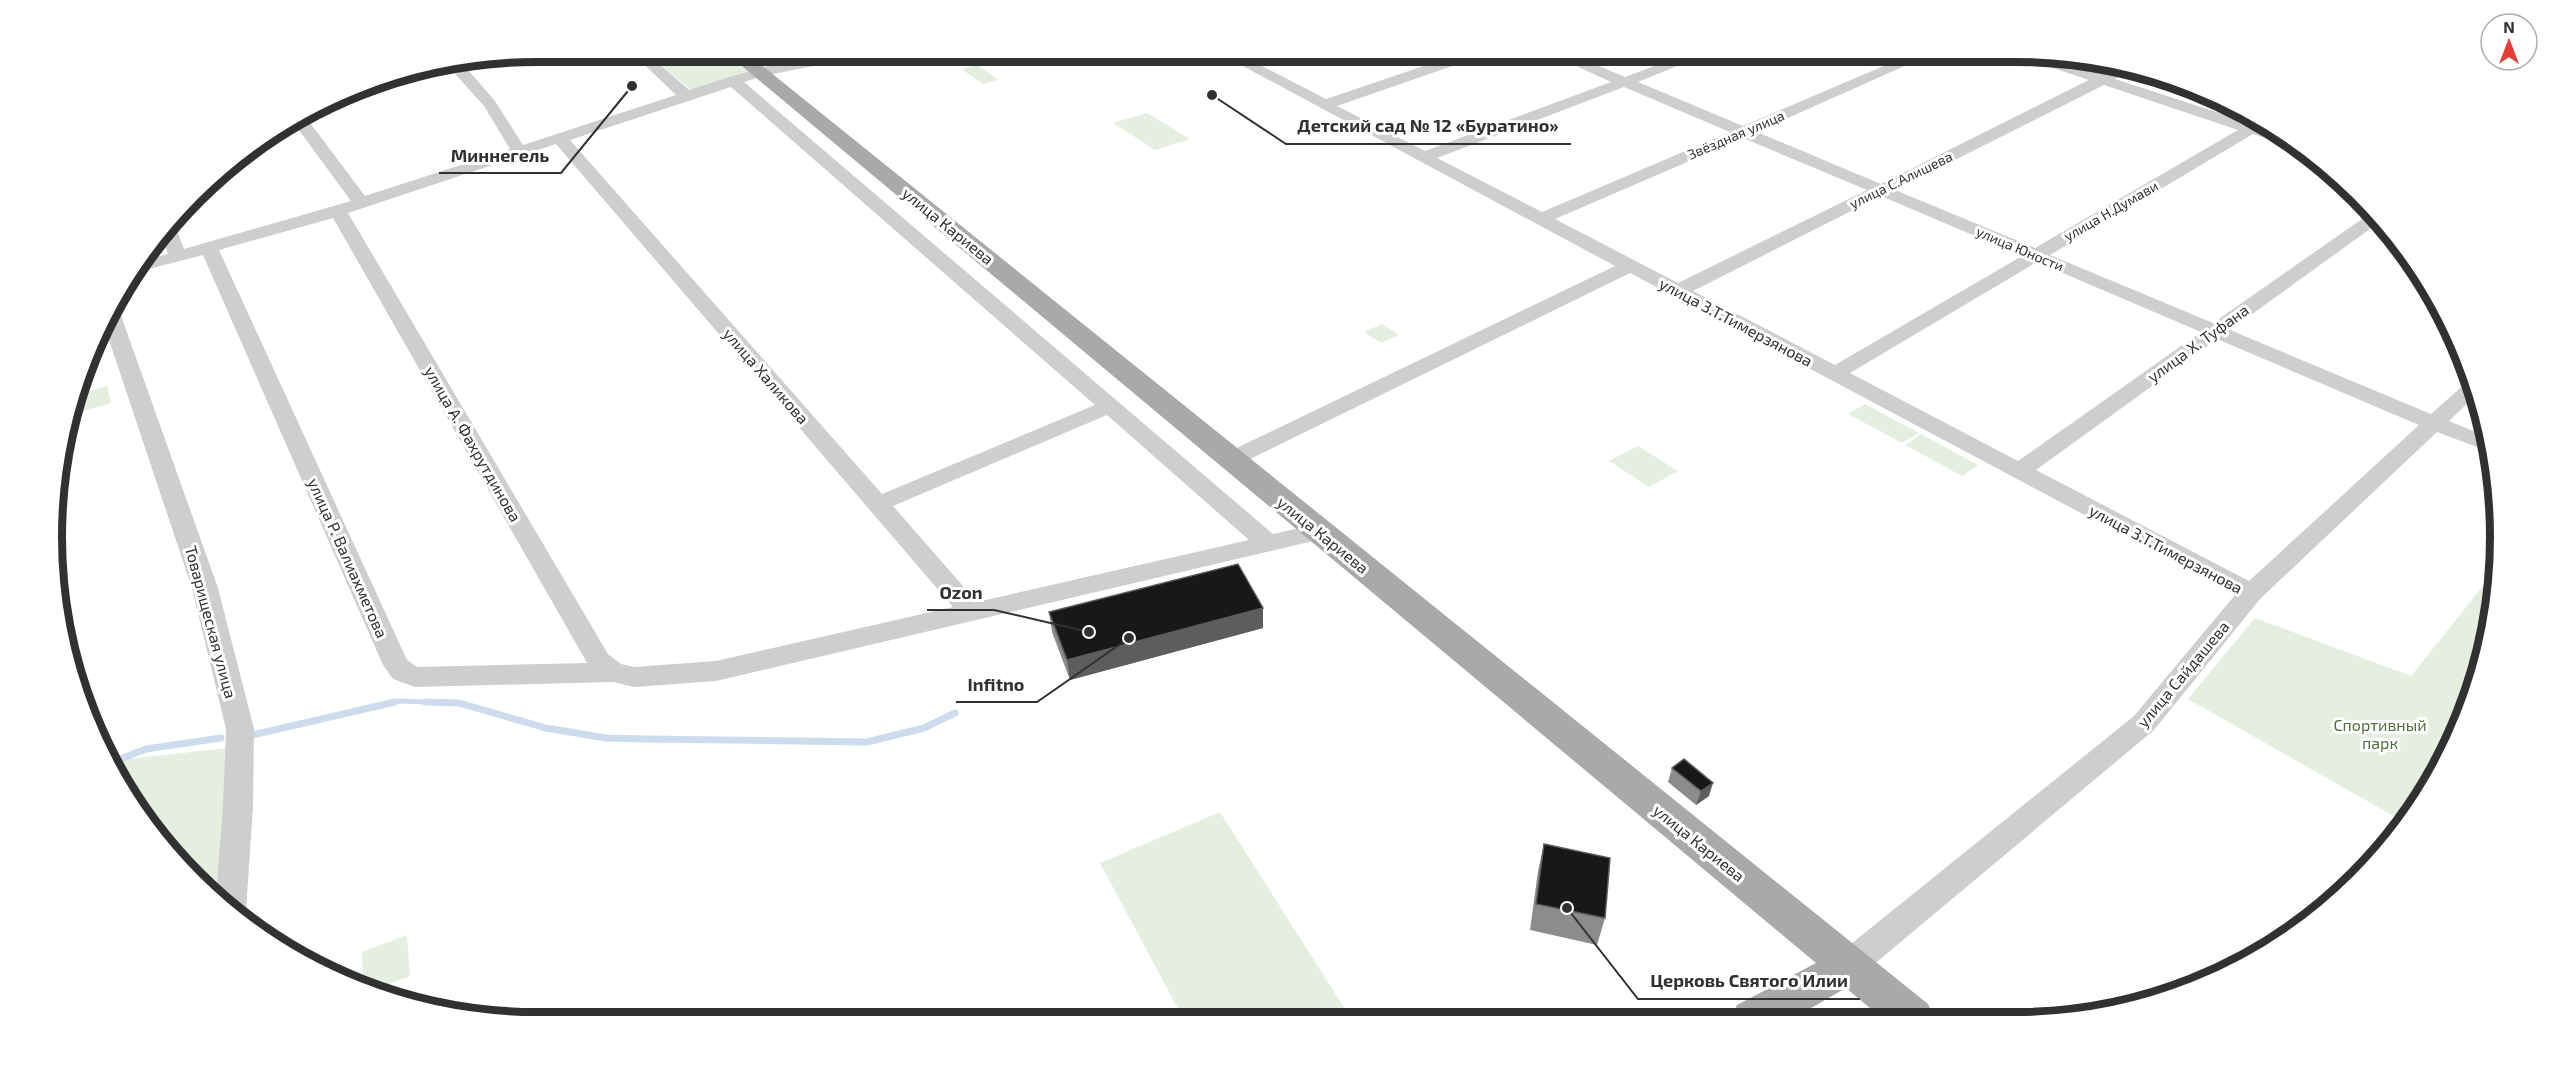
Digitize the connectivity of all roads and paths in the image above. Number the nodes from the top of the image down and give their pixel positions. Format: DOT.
graph roads {
  1 [pos="650,62"];
  2 [pos="740,62"];
  3 [pos="817,62"];
  4 [pos="1243,62"];
  5 [pos="1450,62"];
  6 [pos="1578,62"];
  7 [pos="1677,62"];
  8 [pos="1905,62"];
  9 [pos="2056,64"];
  10 [pos="458,69"];
  11 [pos="2116,73"];
  12 [pos="747,77"];
  13 [pos="2103,80"];
  14 [pos="1625,81"];
  15 [pos="688,97"];
  16 [pos="1324,105"];
  17 [pos="2245,121"];
  18 [pos="302,123"];
  19 [pos="2255,127"];
  20 [pos="1744,131"];
  21 [pos="561,140"];
  22 [pos="520,152"];
  23 [pos="1424,157"];
  24 [pos="1881,190"];
  25 [pos="361,203"];
  26 [pos="338,211"];
  27 [pos="1540,219"];
  28 [pos="2370,221"];
  29 [pos="170,235"];
  30 [pos="209,248"];
  31 [pos="2036,256"];
  32 [pos="178,257"];
  33 [pos="147,265"];
  34 [pos="1630,266"];
  35 [pos="1678,291"];
  36 [pos="113,321"];
  37 [pos="2215,331"];
  38 [pos="1834,374"];
  39 [pos="2467,393"];
  40 [pos="1110,406"];
  41 [pos="2434,423"];
  42 [pos="2480,442"];
  43 [pos="1232,459"];
  44 [pos="2019,471"];
  45 [pos="878,504"];
  46 [pos="1318,532"];
  47 [pos="1268,543"];
  48 [pos="2251,593"];
  49 [pos="972,612"];
  50 [pos="614,672"];
  51 [pos="231,900"];
  52 [pos="1848,966"];
  53 [pos="1765,1012"];
  54 [pos="1906,1012"];
  1 -- 15 [label="street"];
  2 -- 12 [label="main road, улица Кариева"];
  3 -- 12 [label="street"];
  4 -- 16 [label="street, улица З.Т.Тимерзянова"];
  5 -- 16 [label="street"];
  6 -- 14 [label="street, улица Юности"];
  7 -- 14 [label="street"];
  8 -- 20 [label="street, Звёздная улица"];
  9 -- 13 [label="street"];
  10 -- 22 [label="street"];
  11 -- 13 [label="street, улица С.Алишева"];
  12 -- 15 [label="street"];
  12 -- 40 [label="street"];
  12 -- 43 [label="main road, улица Кариева"];
  13 -- 17 [label="street"];
  13 -- 24 [label="street, улица С.Алишева"];
  14 -- 20 [label="street, улица Юности"];
  14 -- 23 [label="street"];
  15 -- 21 [label="street"];
  16 -- 23 [label="street, улица З.Т.Тимерзянова"];
  18 -- 25 [label="street"];
  19 -- 31 [label="street, улица Н.Думави"];
  20 -- 24 [label="street, улица Юности"];
  20 -- 27 [label="street, Звёздная улица"];
  21 -- 22 [label="street"];
  21 -- 45 [label="street, улица Халикова"];
  22 -- 25 [label="street"];
  23 -- 27 [label="street, улица З.Т.Тимерзянова"];
  24 -- 31 [label="street, улица Юности"];
  24 -- 35 [label="street, улица С.Алишева"];
  25 -- 26 [label="street"];
  26 -- 30 [label="street"];
  26 -- 50 [label="street, улица А. Фахрутдинова"];
  27 -- 34 [label="street, улица З.Т.Тимерзянова"];
  28 -- 37 [label="street, улица Х. Туфана"];
  29 -- 32 [label="street"];
  30 -- 32 [label="street"];
  30 -- 50 [label="street, улица Р. Валиахметова"];
  31 -- 37 [label="street, улица Юности"];
  31 -- 38 [label="street, улица Н.Думави"];
  32 -- 33 [label="street"];
  34 -- 35 [label="street, улица З.Т.Тимерзянова"];
  34 -- 43 [label="street"];
  35 -- 38 [label="street, улица З.Т.Тимерзянова"];
  36 -- 51 [label="street, Товарищеская улица"];
  37 -- 41 [label="street, улица Юности"];
  37 -- 44 [label="street, улица Х. Туфана"];
  38 -- 44 [label="street, улица З.Т.Тимерзянова"];
  39 -- 41 [label="street, улица Сайдашева"];
  40 -- 45 [label="street"];
  40 -- 47 [label="street"];
  41 -- 42 [label="street, улица Юности"];
  41 -- 48 [label="street, улица Сайдашева"];
  43 -- 46 [label="main road, улица Кариева"];
  44 -- 48 [label="street, улица З.Т.Тимерзянова"];
  45 -- 49 [label="street, улица Халикова"];
  46 -- 47 [label="street, улица Р. Валиахметова"];
  46 -- 52 [label="main road, улица Кариева"];
  47 -- 49 [label="street, улица Р. Валиахметова"];
  48 -- 52 [label="street, улица Сайдашева"];
  49 -- 50 [label="street, улица Р. Валиахметова"];
  52 -- 53 [label="main road"];
  52 -- 54 [label="main road, улица Кариева"];
}
